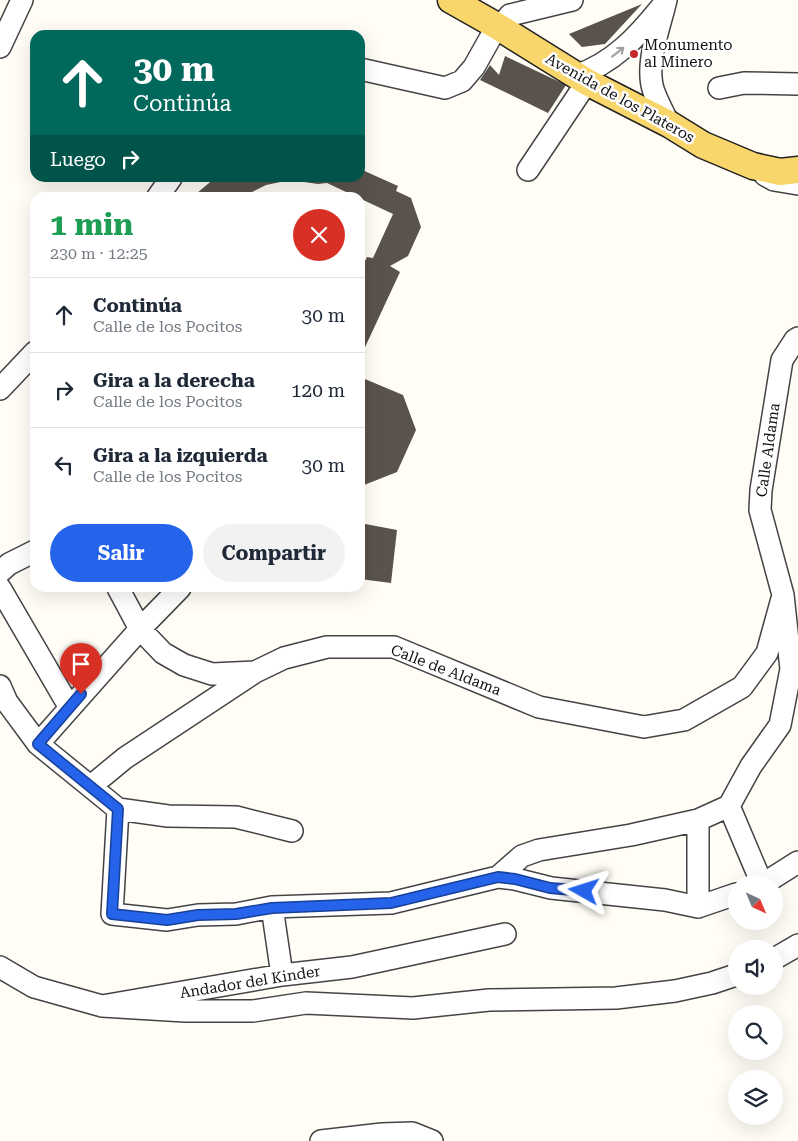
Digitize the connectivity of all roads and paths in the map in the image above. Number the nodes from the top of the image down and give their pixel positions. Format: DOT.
graph roads {
  1 [pos="22,0"];
  2 [pos="451,0"];
  3 [pos="572,0"];
  4 [pos="666,0"];
  5 [pos="498,26"];
  6 [pos="0,47"];
  7 [pos="365,70"];
  8 [pos="581,79"];
  9 [pos="798,84"];
  10 [pos="719,88"];
  11 [pos="669,124"];
  12 [pos="753,166"];
  13 [pos="528,170"];
  14 [pos="798,170"];
  15 [pos="798,184"];
  16 [pos="798,338"];
  17 [pos="30,357"];
  18 [pos="0,389"];
  19 [pos="30,554"];
  20 [pos="0,572"];
  21 [pos="0,588"];
  22 [pos="120,592"];
  23 [pos="176,592"];
  24 [pos="783,594"];
  25 [pos="140,629"];
  26 [pos="255,672"];
  27 [pos="0,686"];
  28 [pos="70,708"];
  29 [pos="38,744"];
  30 [pos="91,786"];
  31 [pos="729,806"];
  32 [pos="118,809"];
  33 [pos="698,820"];
  34 [pos="292,831"];
  35 [pos="798,862"];
  36 [pos="758,875"];
  37 [pos="777,875"];
  38 [pos="498,877"];
  39 [pos="728,897"];
  40 [pos="698,907"];
  41 [pos="272,908"];
  42 [pos="505,934"];
  43 [pos="798,945"];
  44 [pos="783,954"];
  45 [pos="0,967"];
  46 [pos="282,975"];
  47 [pos="728,978"];
  48 [pos="102,1006"];
  49 [pos="322,1141"];
  50 [pos="432,1141"];
  1 -- 6 [label="street"];
  2 -- 5 [label="main road, Avenida de los Plateros"];
  3 -- 5 [label="street"];
  8 -- 4 [label="street, one-way"];
  4 -- 11 [label="street"];
  5 -- 7 [label="street"];
  5 -- 8 [label="main road, Avenida de los Plateros"];
  8 -- 11 [label="main road, Avenida de los Plateros"];
  8 -- 13 [label="street"];
  9 -- 10 [label="street"];
  11 -- 12 [label="main road, Avenida de los Plateros"];
  12 -- 14 [label="main road, Avenida de los Plateros"];
  12 -- 15 [label="street"];
  16 -- 24 [label="street, Calle Aldama"];
  17 -- 18 [label="street"];
  19 -- 20 [label="street"];
  21 -- 28 [label="street"];
  22 -- 25 [label="street"];
  23 -- 25 [label="street"];
  24 -- 26 [label="street, Calle de Aldama"];
  24 -- 31 [label="street, Calle Aldama"];
  25 -- 26 [label="street"];
  25 -- 28 [label="street"];
  26 -- 30 [label="street, Calle de Aldama"];
  27 -- 29 [label="street"];
  28 -- 29 [label="street"];
  29 -- 30 [label="street"];
  30 -- 32 [label="street"];
  31 -- 33 [label="street"];
  31 -- 36 [label="street"];
  32 -- 34 [label="street"];
  32 -- 41 [label="street"];
  33 -- 38 [label="street"];
  33 -- 40 [label="street"];
  35 -- 37 [label="street"];
  38 -- 40 [label="street"];
  38 -- 41 [label="street"];
  39 -- 40 [label="street"];
  41 -- 46 [label="street"];
  42 -- 46 [label="street, Andador del Kinder"];
  43 -- 44 [label="street"];
  45 -- 48 [label="street, Andador del Kinder"];
  46 -- 48 [label="street, Andador del Kinder"];
  47 -- 48 [label="street"];
  49 -- 50 [label="street"];
}
